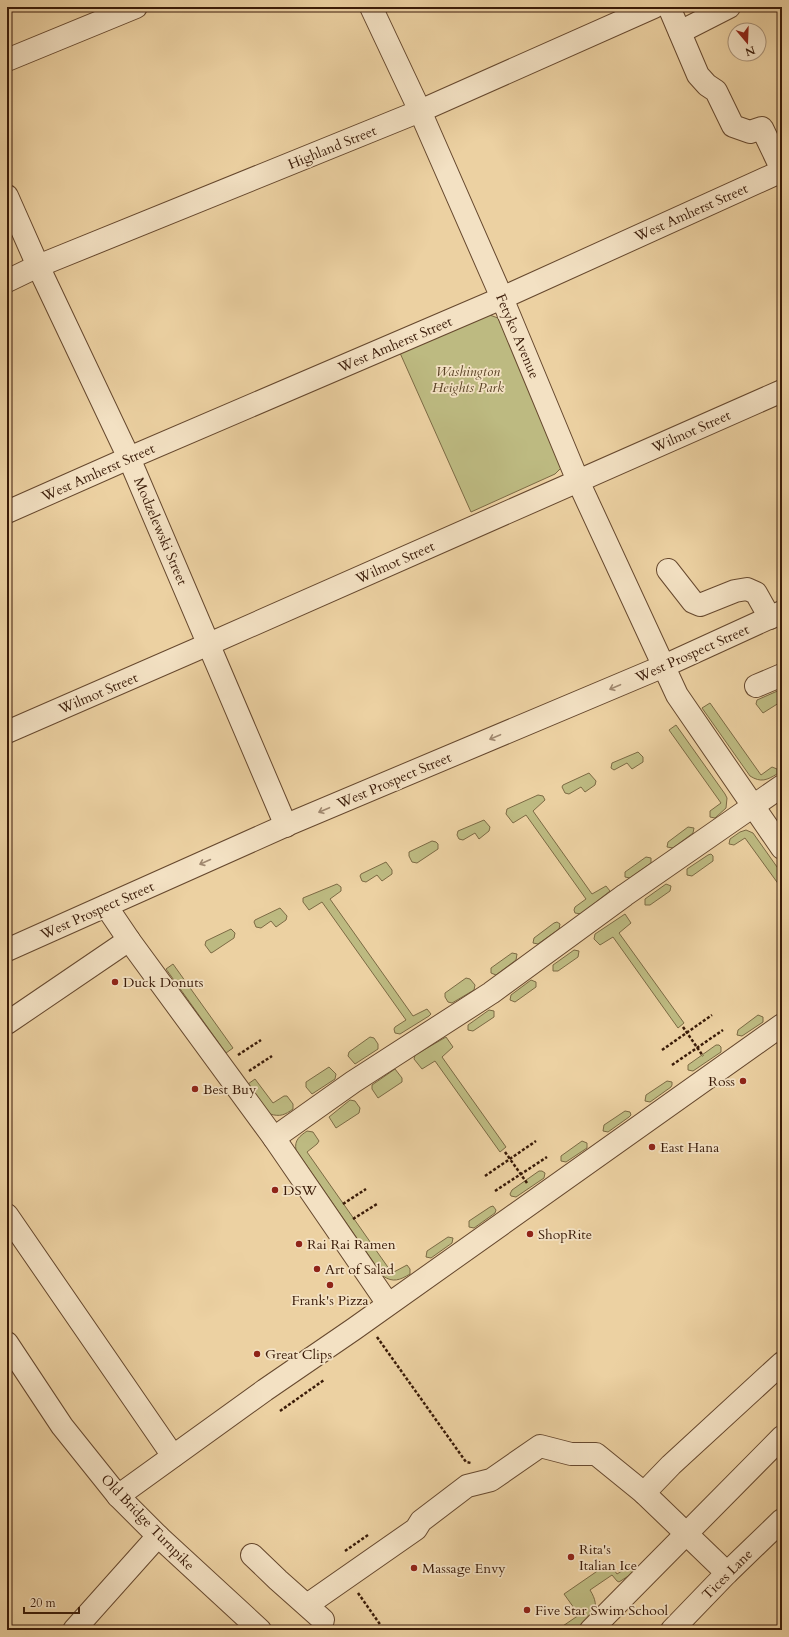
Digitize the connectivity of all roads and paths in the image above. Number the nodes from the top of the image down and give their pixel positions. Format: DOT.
graph roads {
  1 [pos="136,7"];
  2 [pos="371,7"];
  3 [pos="654,7"];
  4 [pos="669,7"];
  5 [pos="729,7"];
  6 [pos="680,32"];
  7 [pos="7,60"];
  8 [pos="420,111"];
  9 [pos="782,170"];
  10 [pos="7,196"];
  11 [pos="38,266"];
  12 [pos="7,281"];
  13 [pos="502,298"];
  14 [pos="782,391"];
  15 [pos="129,458"];
  16 [pos="578,481"];
  17 [pos="7,512"];
  18 [pos="668,570"];
  19 [pos="776,615"];
  20 [pos="209,644"];
  21 [pos="664,666"];
  22 [pos="782,675"];
  23 [pos="756,686"];
  24 [pos="7,732"];
  25 [pos="782,786"];
  26 [pos="752,806"];
  27 [pos="286,826"];
  28 [pos="782,848"];
  29 [pos="106,906"];
  30 [pos="129,940"];
  31 [pos="7,950"];
  32 [pos="712,1015"];
  33 [pos="7,1023"];
  34 [pos="782,1024"];
  35 [pos="682,1027"];
  36 [pos="723,1030"];
  37 [pos="686,1033"];
  38 [pos="261,1040"];
  39 [pos="697,1048"];
  40 [pos="662,1050"];
  41 [pos="272,1056"];
  42 [pos="704,1057"];
  43 [pos="234,1058"];
  44 [pos="672,1065"];
  45 [pos="246,1074"];
  46 [pos="274,1138"];
  47 [pos="536,1141"];
  48 [pos="505,1152"];
  49 [pos="547,1157"];
  50 [pos="510,1159"];
  51 [pos="521,1174"];
  52 [pos="485,1176"];
  53 [pos="530,1187"];
  54 [pos="366,1189"];
  55 [pos="495,1191"];
  56 [pos="377,1204"];
  57 [pos="341,1206"];
  58 [pos="7,1215"];
  59 [pos="351,1220"];
  60 [pos="388,1304"];
  61 [pos="377,1333"];
  62 [pos="7,1343"];
  63 [pos="782,1363"];
  64 [pos="324,1380"];
  65 [pos="280,1411"];
  66 [pos="782,1437"];
  67 [pos="173,1456"];
  68 [pos="478,1464"];
  69 [pos="644,1493"];
  70 [pos="118,1496"];
  71 [pos="782,1520"];
  72 [pos="686,1534"];
  73 [pos="158,1536"];
  74 [pos="252,1555"];
  75 [pos="727,1573"];
  76 [pos="307,1605"];
  77 [pos="323,1620"];
  78 [pos="74,1630"];
  79 [pos="260,1630"];
  80 [pos="591,1630"];
  81 [pos="672,1630"];
  1 -- 7 [label="street"];
  2 -- 8 [label="street, Fetyko Avenue"];
  3 -- 8 [label="street, Highland Street"];
  4 -- 6 [label="street"];
  5 -- 6 [label="street"];
  6 -- 9 [label="street"];
  8 -- 11 [label="street, Highland Street"];
  8 -- 13 [label="street, Fetyko Avenue"];
  9 -- 13 [label="street, West Amherst Street"];
  10 -- 11 [label="street, Modzelewski Street"];
  11 -- 12 [label="street, Highland Street"];
  11 -- 15 [label="street, Modzelewski Street"];
  13 -- 15 [label="street, West Amherst Street"];
  13 -- 16 [label="street, Fetyko Avenue"];
  14 -- 16 [label="street, Wilmot Street"];
  15 -- 17 [label="street, West Amherst Street"];
  15 -- 20 [label="street, Modzelewski Street"];
  16 -- 20 [label="street, Wilmot Street"];
  16 -- 21 [label="street, Fetyko Avenue"];
  18 -- 19 [label="street"];
  19 -- 21 [label="street, West Prospect Street"];
  20 -- 24 [label="street, Wilmot Street"];
  20 -- 27 [label="street, Modzelewski Street"];
  21 -- 26 [label="street, Fetyko Avenue"];
  21 -- 27 [label="street, West Prospect Street, one-way"];
  22 -- 23 [label="street"];
  25 -- 26 [label="street"];
  26 -- 28 [label="street, Fetyko Avenue"];
  26 -- 46 [label="street"];
  27 -- 29 [label="street, West Prospect Street, one-way"];
  29 -- 30 [label="street"];
  29 -- 31 [label="street, West Prospect Street"];
  30 -- 33 [label="street"];
  30 -- 46 [label="street"];
  32 -- 37 [label="path"];
  34 -- 60 [label="street"];
  35 -- 37 [label="path"];
  36 -- 39 [label="path"];
  37 -- 39 [label="path"];
  37 -- 40 [label="path"];
  38 -- 43 [label="path"];
  39 -- 42 [label="path"];
  39 -- 44 [label="path"];
  41 -- 45 [label="path"];
  46 -- 60 [label="street"];
  47 -- 50 [label="path"];
  48 -- 50 [label="path"];
  49 -- 51 [label="path"];
  50 -- 51 [label="path"];
  50 -- 52 [label="path"];
  51 -- 53 [label="path"];
  51 -- 55 [label="path"];
  54 -- 57 [label="path"];
  56 -- 59 [label="path"];
  58 -- 67 [label="street"];
  60 -- 67 [label="street"];
  61 -- 68 [label="path"];
  62 -- 70 [label="street, Old Bridge Turnpike"];
  63 -- 69 [label="street"];
  64 -- 65 [label="path"];
  66 -- 72 [label="street"];
  67 -- 70 [label="street"];
  69 -- 72 [label="street"];
  69 -- 76 [label="street"];
  70 -- 73 [label="street, Old Bridge Turnpike"];
  71 -- 75 [label="street, Tices Lane"];
  72 -- 75 [label="street"];
  72 -- 80 [label="street"];
  73 -- 78 [label="street"];
  73 -- 79 [label="street, Old Bridge Turnpike"];
  74 -- 76 [label="street"];
  75 -- 81 [label="street, Tices Lane"];
  76 -- 77 [label="street"];
}
